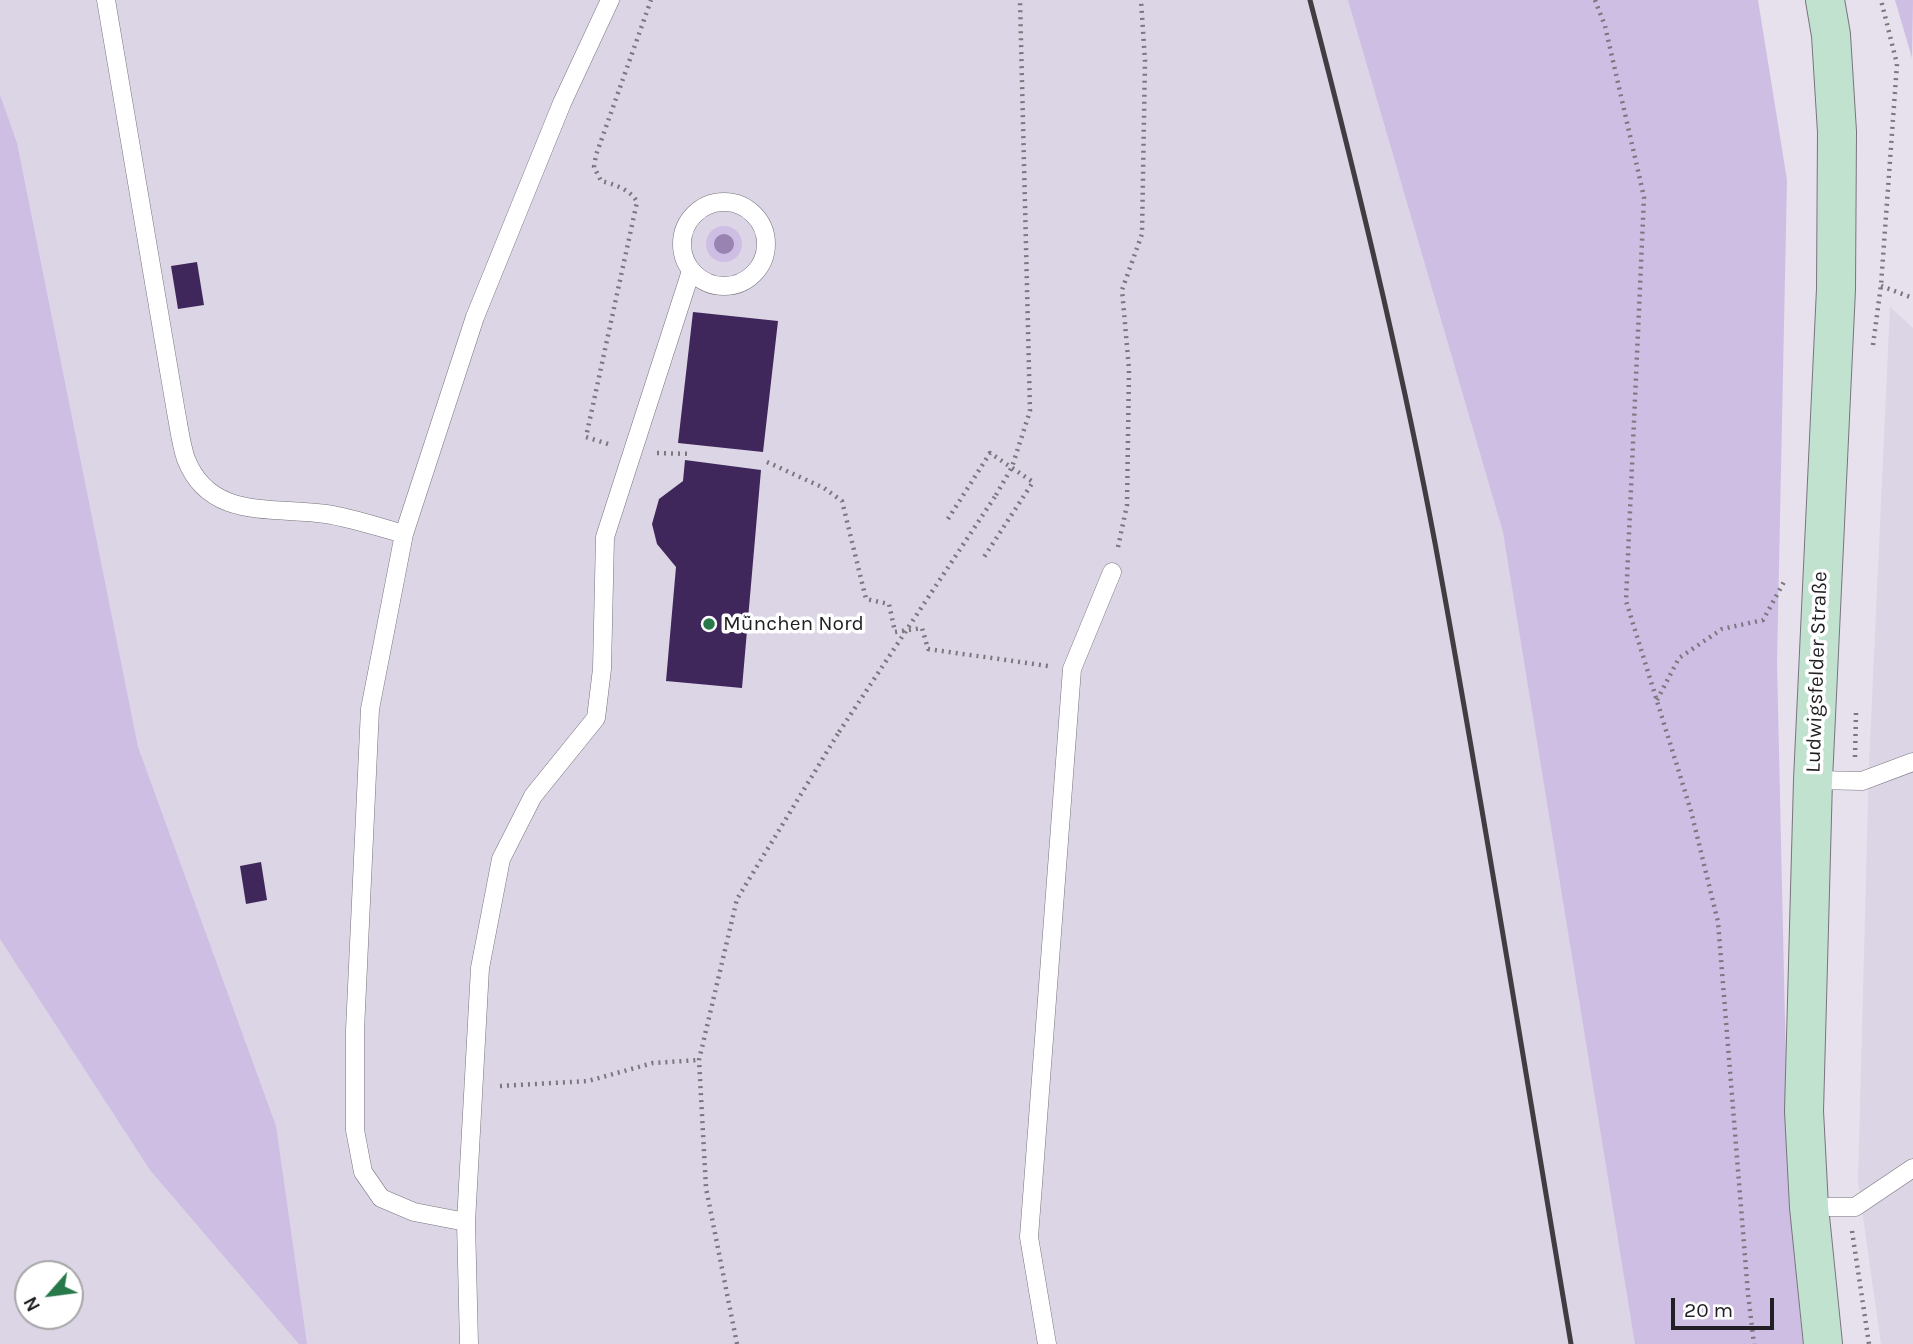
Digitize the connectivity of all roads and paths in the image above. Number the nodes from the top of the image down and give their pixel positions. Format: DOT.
graph roads {
  1 [pos="106,0"];
  2 [pos="610,0"];
  3 [pos="651,0"];
  4 [pos="1020,0"];
  5 [pos="1141,0"];
  6 [pos="1595,0"];
  7 [pos="1825,0"];
  8 [pos="1881,0"];
  9 [pos="691,271"];
  10 [pos="1913,298"];
  11 [pos="631,452"];
  12 [pos="692,454"];
  13 [pos="767,462"];
  14 [pos="1012,467"];
  15 [pos="948,519"];
  16 [pos="404,534"];
  17 [pos="1823,540"];
  18 [pos="984,557"];
  19 [pos="1112,572"];
  20 [pos="1072,669"];
  21 [pos="1657,701"];
  22 [pos="1856,713"];
  23 [pos="1913,762"];
  24 [pos="1813,780"];
  25 [pos="1854,780"];
  26 [pos="699,1060"];
  27 [pos="474,1087"];
  28 [pos="1913,1168"];
  29 [pos="1809,1207"];
  30 [pos="1849,1209"];
  31 [pos="466,1222"];
  32 [pos="469,1344"];
  33 [pos="737,1344"];
  34 [pos="1047,1344"];
  35 [pos="1754,1344"];
  36 [pos="1823,1344"];
  37 [pos="1870,1344"];
  1 -- 16 [label="lane"];
  2 -- 16 [label="lane"];
  3 -- 11 [label="path"];
  4 -- 14 [label="path"];
  5 -- 19 [label="path"];
  6 -- 21 [label="path"];
  7 -- 17 [label="street, Ludwigsfelder Straße"];
  8 -- 10 [label="path"];
  9 -- 9 [label="lane"];
  9 -- 11 [label="lane"];
  11 -- 12 [label="path"];
  11 -- 27 [label="lane"];
  13 -- 20 [label="path"];
  14 -- 15 [label="path"];
  14 -- 18 [label="path"];
  14 -- 26 [label="path, bridge"];
  16 -- 31 [label="lane"];
  17 -- 21 [label="path"];
  17 -- 24 [label="street, Ludwigsfelder Straße"];
  19 -- 20 [label="lane"];
  20 -- 34 [label="lane"];
  21 -- 35 [label="path"];
  22 -- 25 [label="path"];
  23 -- 25 [label="lane"];
  24 -- 25 [label="lane"];
  24 -- 29 [label="street, Ludwigsfelder Straße"];
  26 -- 27 [label="path"];
  26 -- 33 [label="path"];
  27 -- 31 [label="lane"];
  28 -- 30 [label="lane"];
  29 -- 30 [label="lane"];
  29 -- 36 [label="street, Ludwigsfelder Straße"];
  30 -- 37 [label="path"];
  31 -- 32 [label="lane"];
}
